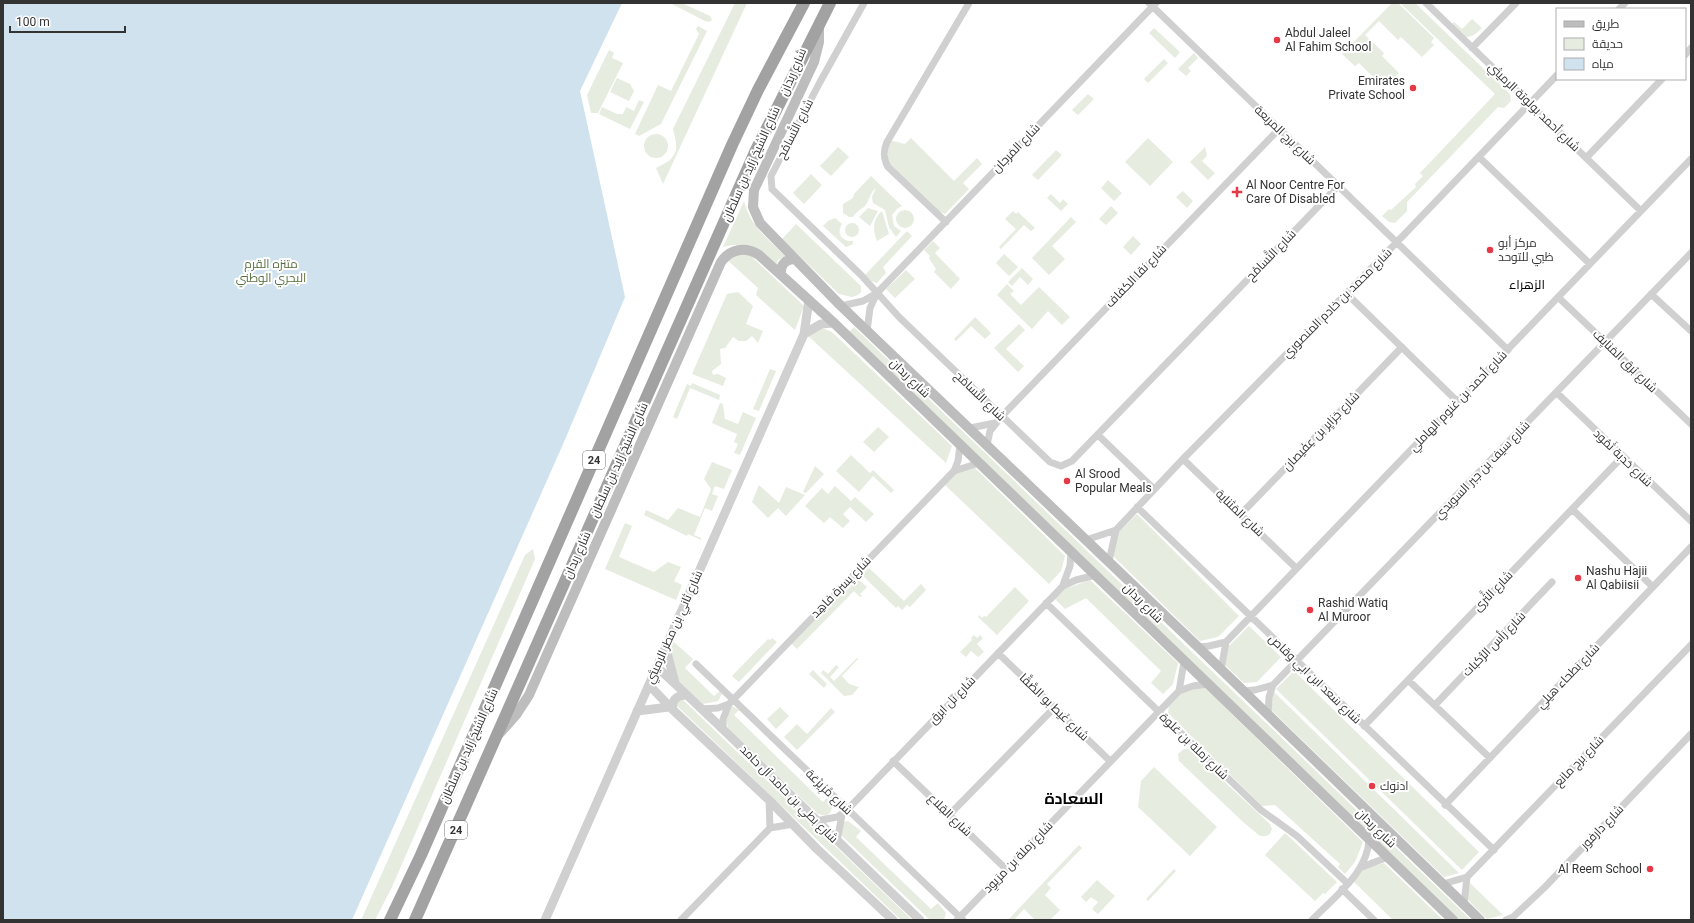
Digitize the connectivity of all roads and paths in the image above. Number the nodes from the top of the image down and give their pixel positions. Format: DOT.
graph roads {
  1 [pos="804,3"];
  2 [pos="830,3"];
  3 [pos="864,3"];
  4 [pos="969,3"];
  5 [pos="1426,3"];
  6 [pos="1516,3"];
  7 [pos="1152,4"];
  8 [pos="819,23"];
  9 [pos="1472,48"];
  10 [pos="1556,76"];
  11 [pos="1661,80"];
  12 [pos="1530,103"];
  13 [pos="1279,129"];
  14 [pos="1479,157"];
  15 [pos="1586,158"];
  16 [pos="1691,159"];
  17 [pos="1338,186"];
  18 [pos="1641,211"];
  19 [pos="946,222"];
  20 [pos="1396,242"];
  21 [pos="1691,253"];
  22 [pos="795,259"];
  23 [pos="1590,264"];
  24 [pos="781,275"];
  25 [pos="877,293"];
  26 [pos="1346,293"];
  27 [pos="1651,294"];
  28 [pos="1558,297"];
  29 [pos="809,300"];
  30 [pos="841,306"];
  31 [pos="834,323"];
  32 [pos="867,331"];
  33 [pos="1691,331"];
  34 [pos="804,334"];
  35 [pos="1606,342"];
  36 [pos="1402,347"];
  37 [pos="1508,350"];
  38 [pos="1557,394"];
  39 [pos="1457,401"];
  40 [pos="1001,417"];
  41 [pos="994,423"];
  42 [pos="1691,424"];
  43 [pos="970,428"];
  44 [pos="1098,435"];
  45 [pos="987,445"];
  46 [pos="960,446"];
  47 [pos="1622,456"];
  48 [pos="1183,459"];
  49 [pos="979,463"];
  50 [pos="954,471"];
  51 [pos="1154,489"];
  52 [pos="1137,507"];
  53 [pos="1572,509"];
  54 [pos="1240,514"];
  55 [pos="1691,521"];
  56 [pos="1116,530"];
  57 [pos="1086,540"];
  58 [pos="1691,547"];
  59 [pos="1071,553"];
  60 [pos="1109,561"];
  61 [pos="1296,568"];
  62 [pos="1096,575"];
  63 [pos="1552,582"];
  64 [pos="1063,586"];
  65 [pos="1654,586"];
  66 [pos="1046,603"];
  67 [pos="1250,616"];
  68 [pos="1226,642"];
  69 [pos="1691,645"];
  70 [pos="1198,647"];
  71 [pos="666,649"];
  72 [pos="998,653"];
  73 [pos="1296,661"];
  74 [pos="1184,662"];
  75 [pos="696,664"];
  76 [pos="657,667"];
  77 [pos="1221,670"];
  78 [pos="1408,680"];
  79 [pos="676,684"];
  80 [pos="1208,684"];
  81 [pos="649,685"];
  82 [pos="1273,686"];
  83 [pos="1179,691"];
  84 [pos="1243,691"];
  85 [pos="686,695"];
  86 [pos="731,702"];
  87 [pos="1435,705"];
  88 [pos="1055,707"];
  89 [pos="671,709"];
  90 [pos="701,709"];
  91 [pos="638,711"];
  92 [pos="1159,712"];
  93 [pos="1268,715"];
  94 [pos="1364,726"];
  95 [pos="723,729"];
  96 [pos="1691,734"];
  97 [pos="495,739"];
  98 [pos="1490,758"];
  99 [pos="1110,761"];
  100 [pos="894,762"];
  101 [pos="769,800"];
  102 [pos="1445,805"];
  103 [pos="844,812"];
  104 [pos="950,814"];
  105 [pos="816,821"];
  106 [pos="793,824"];
  107 [pos="770,828"];
  108 [pos="1369,839"];
  109 [pos="837,842"];
  110 [pos="1494,850"];
  111 [pos="1388,857"];
  112 [pos="1362,867"];
  113 [pos="1006,869"];
  114 [pos="1467,877"];
  115 [pos="1347,883"];
  116 [pos="1442,884"];
  117 [pos="1342,889"];
  118 [pos="1464,904"];
  119 [pos="960,919"];
  120 [pos="1510,919"];
  121 [pos="390,920"];
  122 [pos="415,920"];
  123 [pos="545,920"];
  124 [pos="681,920"];
  125 [pos="893,920"];
  126 [pos="920,920"];
  127 [pos="1312,920"];
  128 [pos="1374,920"];
  129 [pos="1453,920"];
  130 [pos="1480,920"];
  1 -- 121 [label="highway, شارع الشيخ زايد بن سلطان / 24"];
  2 -- 8 [label="highway, شارع الشيخ زايد بن سلطان / 24"];
  3 -- 25 [label="street, شارع التَّسامُح"];
  4 -- 19 [label="street"];
  5 -- 9 [label="street, شارع أحمد بولوتة الرميثي"];
  6 -- 9 [label="street"];
  7 -- 13 [label="street, شارع برج المربعة"];
  7 -- 19 [label="street, شارع المَرجان"];
  8 -- 22 [label="main road, شارع ربدان"];
  8 -- 97 [label="highway, شارع الشيخ زايد بن سلطان / 24"];
  9 -- 12 [label="street, شارع أحمد بولوتة الرميثي"];
  10 -- 12 [label="street, شارع محمد بن خادم المنصوري"];
  11 -- 15 [label="street"];
  12 -- 14 [label="street, شارع محمد بن خادم المنصوري"];
  12 -- 15 [label="street, شارع أحمد بولوتة الرميثي"];
  13 -- 17 [label="street, شارع برج المربعة"];
  13 -- 40 [label="street, شارع نقا الكفاف"];
  14 -- 20 [label="street, شارع محمد بن خادم المنصوري"];
  14 -- 23 [label="street"];
  15 -- 18 [label="street, شارع أحمد بولوتة الرميثي"];
  16 -- 18 [label="street, شارع أحمد بن غنوم الهاملي"];
  17 -- 20 [label="street, شارع برج المربعة"];
  17 -- 44 [label="street, شارع التَّسامُح"];
  18 -- 23 [label="street, شارع أحمد بن غنوم الهاملي"];
  19 -- 25 [label="street, شارع المَرجان"];
  20 -- 26 [label="street, شارع محمد بن خادم المنصوري"];
  20 -- 37 [label="street, شارع برج المربعة"];
  21 -- 27 [label="street, شارع سيف بن جبر السويدي"];
  22 -- 24 [label="main road"];
  22 -- 30 [label="main road, شارع ربدان"];
  23 -- 28 [label="street, شارع أحمد بن غنوم الهاملي"];
  24 -- 29 [label="main road, شارع ربدان"];
  24 -- 97 [label="main road, شارع ربدان"];
  25 -- 30 [label="street, شارع المَرجان"];
  25 -- 32 [label="street, شارع المَرجان"];
  25 -- 40 [label="street, شارع التَّسامُح"];
  26 -- 36 [label="street"];
  26 -- 48 [label="street, شارع محمد بن خادم المنصوري"];
  27 -- 33 [label="street"];
  27 -- 35 [label="street, شارع سيف بن جبر السويدي"];
  28 -- 35 [label="street, شارع بُرق المَنايِف"];
  28 -- 37 [label="street, شارع أحمد بن غنوم الهاملي"];
  29 -- 31 [label="main road, شارع ربدان"];
  29 -- 34 [label="street, شارع ثاني بن مطر الرميثي"];
  30 -- 32 [label="main road, شارع ربدان"];
  31 -- 34 [label="street"];
  31 -- 46 [label="main road, شارع ربدان"];
  32 -- 43 [label="main road, شارع ربدان"];
  34 -- 71 [label="street, شارع ثاني بن مطر الرميثي"];
  35 -- 38 [label="street, شارع سيف بن جبر السويدي"];
  35 -- 42 [label="street, شارع بُرق المَنايِف"];
  36 -- 39 [label="street"];
  36 -- 54 [label="street, شارع جَزايِر بن عِفَيصان"];
  37 -- 39 [label="street, شارع أحمد بن غنوم الهاملي"];
  38 -- 47 [label="street, شارع حَدبة ثَمُود"];
  38 -- 73 [label="street, شارع سيف بن جبر السويدي"];
  39 -- 61 [label="street, شارع أحمد بن غنوم الهاملي"];
  40 -- 41 [label="street, شارع نقا الكفاف"];
  40 -- 44 [label="street, شارع التَّسامُح"];
  41 -- 43 [label="street, شارع نقا الكفاف"];
  41 -- 45 [label="street"];
  43 -- 45 [label="main road, شارع ربدان"];
  44 -- 51 [label="street"];
  45 -- 57 [label="main road, شارع ربدان"];
  46 -- 49 [label="main road, شارع ربدان"];
  46 -- 50 [label="street, شارع يِسرة فاهِد"];
  47 -- 53 [label="street, شارع الثَّرى"];
  47 -- 55 [label="street, شارع حَدبة ثَمُود"];
  48 -- 51 [label="street, شارع محمد بن خادم المنصوري"];
  48 -- 54 [label="street, شارع المَثناية"];
  49 -- 50 [label="street, شارع يِسرة فاهِد"];
  49 -- 59 [label="main road, شارع ربدان"];
  50 -- 86 [label="street, شارع يِسرة فاهِد"];
  51 -- 52 [label="street, شارع محمد بن خادم المنصوري"];
  52 -- 56 [label="street, شارع محمد بن خادم المنصوري"];
  52 -- 67 [label="street, شارع سَعد ابن ابي وقاص"];
  53 -- 65 [label="street"];
  53 -- 78 [label="street, شارع الثَّرى"];
  54 -- 61 [label="street, شارع المَثناية"];
  56 -- 57 [label="street, شارع محمد بن خادم المنصوري"];
  56 -- 60 [label="street, شارع محمد بن خادم المنصوري"];
  57 -- 60 [label="main road, شارع ربدان"];
  58 -- 65 [label="street, شارع بَطحاء هيلي"];
  59 -- 62 [label="main road, شارع ربدان"];
  59 -- 64 [label="street, شارع تل ابرق"];
  60 -- 70 [label="main road, شارع ربدان"];
  61 -- 67 [label="street, شارع أحمد بن غنوم الهاملي"];
  62 -- 64 [label="street, شارع تل ابرق"];
  62 -- 74 [label="main road, شارع ربدان"];
  63 -- 87 [label="street, شارع رَأس الرُّكبات"];
  64 -- 66 [label="street, شارع تل ابرق"];
  65 -- 98 [label="street, شارع بَطحاء هيلي"];
  66 -- 72 [label="street, شارع تل ابرق"];
  66 -- 92 [label="street, شارع رَملة بن عَلوة"];
  67 -- 68 [label="street, شارع أحمد بن غنوم الهاملي"];
  67 -- 73 [label="street, شارع سَعد ابن ابي وقاص"];
  68 -- 70 [label="street"];
  68 -- 77 [label="street"];
  69 -- 110 [label="street, شارع برج مانع"];
  70 -- 77 [label="main road, شارع ربدان"];
  71 -- 76 [label="street, شارع ثاني بن مطر الرميثي"];
  71 -- 79 [label="street"];
  72 -- 88 [label="street, شارع غَيط بو الصَّقَّا"];
  72 -- 100 [label="street, شارع تل ابرق"];
  73 -- 82 [label="street, شارع سيف بن جبر السويدي"];
  73 -- 94 [label="street, شارع سَعد ابن ابي وقاص"];
  74 -- 80 [label="main road, شارع ربدان"];
  74 -- 83 [label="street"];
  75 -- 86 [label="street, شارع مْزِيرْعَة"];
  76 -- 79 [label="street, شارع بطي بن حامد آل حامد"];
  76 -- 81 [label="street, شارع ثاني بن مطر الرميثي"];
  77 -- 84 [label="main road, شارع ربدان"];
  78 -- 87 [label="street"];
  78 -- 94 [label="street, شارع الثَّرى"];
  79 -- 85 [label="street, شارع بطي بن حامد آل حامد"];
  80 -- 83 [label="street, شارع رَملة بن مرَيوِد"];
  80 -- 108 [label="main road, شارع ربدان"];
  81 -- 89 [label="street, شارع بطي بن حامد آل حامد"];
  81 -- 91 [label="street, شارع ثاني بن مطر الرميثي"];
  82 -- 84 [label="street"];
  82 -- 93 [label="street, شارع سيف بن جبر السويدي"];
  83 -- 92 [label="street, شارع رَملة بن مرَيوِد"];
  84 -- 93 [label="main road, شارع ربدان"];
  85 -- 89 [label="street"];
  85 -- 90 [label="street, شارع بطي بن حامد آل حامد"];
  86 -- 90 [label="street"];
  86 -- 95 [label="street, شارع يِسرة فاهِد"];
  86 -- 103 [label="street, شارع مْزِيرْعَة"];
  87 -- 98 [label="street"];
  88 -- 99 [label="street, شارع غَيط بو الصَّقَّا"];
  88 -- 104 [label="street"];
  89 -- 91 [label="street"];
  89 -- 101 [label="street, شارع بطي بن حامد آل حامد"];
  90 -- 95 [label="street, شارع بطي بن حامد آل حامد"];
  91 -- 123 [label="street, شارع ثاني بن مطر الرميثي"];
  92 -- 99 [label="street, شارع رَملة بن مرَيوِد"];
  92 -- 115 [label="street, شارع رَملة بن عَلوة"];
  93 -- 116 [label="main road, شارع ربدان"];
  94 -- 102 [label="street, شارع سَعد ابن ابي وقاص"];
  95 -- 105 [label="street, شارع بطي بن حامد آل حامد"];
  96 -- 120 [label="street, شارع دارفور"];
  97 -- 122 [label="highway, شارع الشيخ زايد بن سلطان / 24"];
  98 -- 102 [label="street, شارع بَطحاء هيلي"];
  99 -- 113 [label="street, شارع رَملة بن مرَيوِد"];
  100 -- 103 [label="street, شارع تل ابرق"];
  100 -- 104 [label="street, شارع القِلاع"];
  101 -- 106 [label="street, شارع بطي بن حامد آل حامد"];
  101 -- 107 [label="street"];
  102 -- 110 [label="street, شارع سَعد ابن ابي وقاص"];
  103 -- 105 [label="street"];
  103 -- 109 [label="street"];
  103 -- 119 [label="street, شارع مْزِيرْعَة"];
  104 -- 113 [label="street, شارع القِلاع"];
  105 -- 109 [label="street, شارع بطي بن حامد آل حامد"];
  106 -- 107 [label="street"];
  106 -- 125 [label="street, شارع بطي بن حامد آل حامد"];
  107 -- 124 [label="street"];
  108 -- 111 [label="main road, شارع ربدان"];
  108 -- 112 [label="street"];
  109 -- 126 [label="street, شارع بطي بن حامد آل حامد"];
  110 -- 114 [label="street, شارع برج مانع"];
  111 -- 112 [label="street"];
  111 -- 129 [label="main road, شارع ربدان"];
  112 -- 115 [label="street"];
  113 -- 119 [label="street, شارع رَملة بن مرَيوِد"];
  114 -- 116 [label="street, شارع برج مانع"];
  114 -- 118 [label="street"];
  115 -- 117 [label="street"];
  116 -- 118 [label="main road, شارع ربدان"];
  117 -- 127 [label="street"];
  117 -- 128 [label="street"];
  118 -- 130 [label="main road, شارع ربدان"];
}
